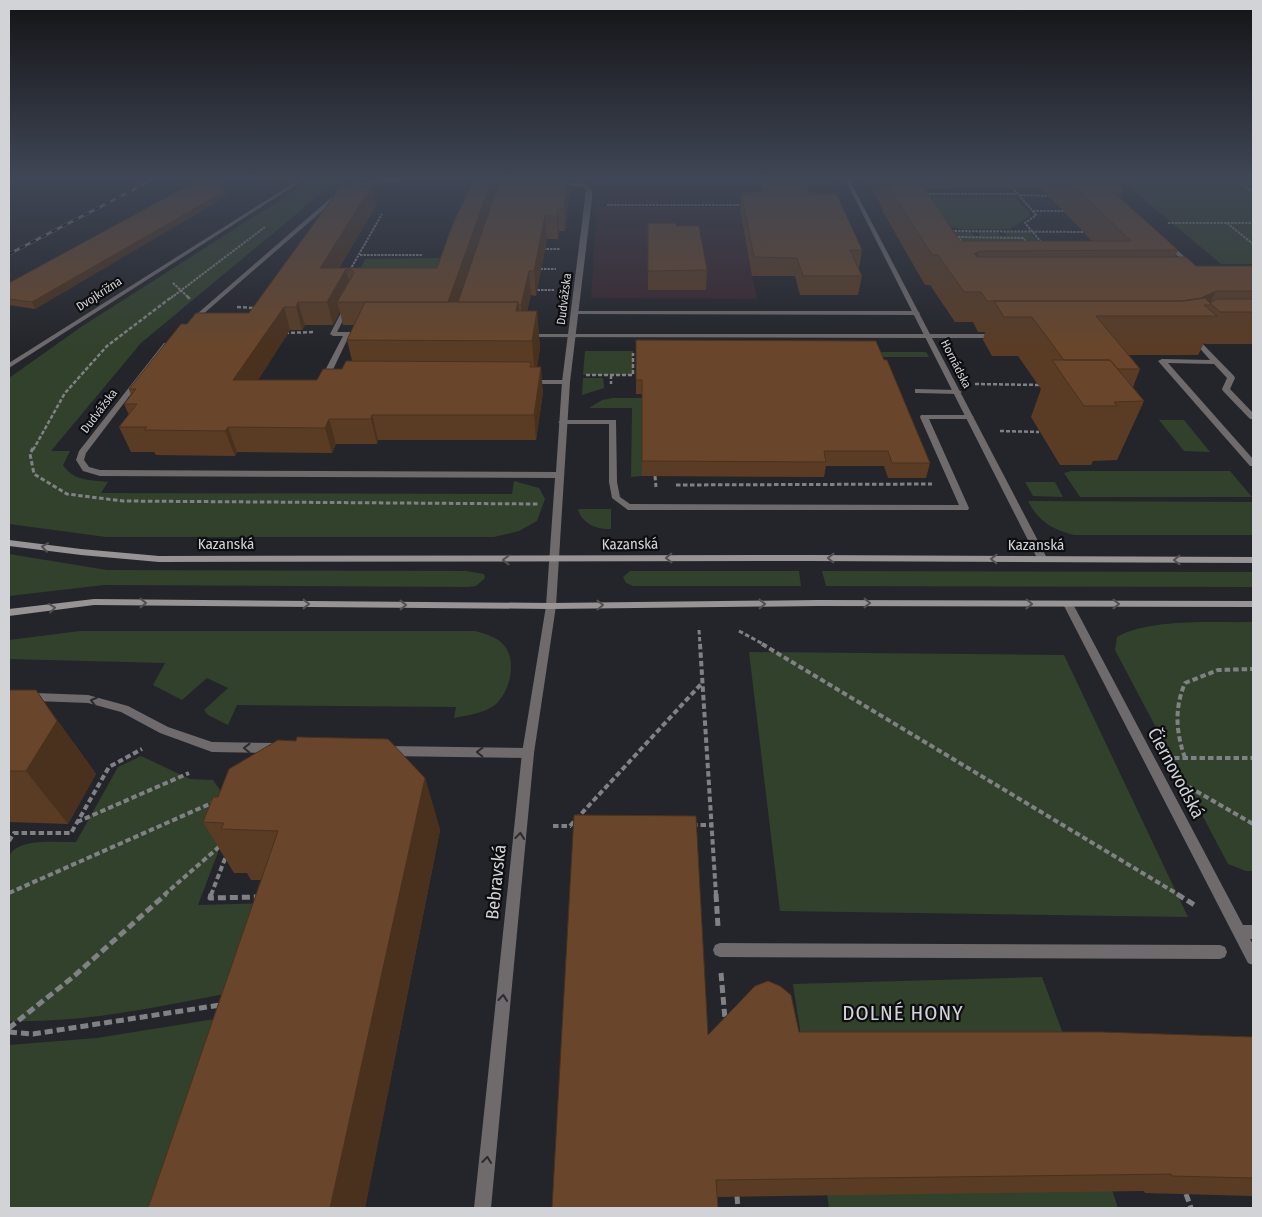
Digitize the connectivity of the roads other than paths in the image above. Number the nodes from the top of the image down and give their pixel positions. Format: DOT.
graph roads {
  1 [pos="212,236"];
  2 [pos="291,236"];
  3 [pos="583,236"];
  4 [pos="877,236"];
  5 [pos="1160,238"];
  6 [pos="1197,270"];
  7 [pos="350,302"];
  8 [pos="574,312"];
  9 [pos="917,313"];
  10 [pos="185,327"];
  11 [pos="1188,332"];
  12 [pos="346,334"];
  13 [pos="376,334"];
  14 [pos="518,335"];
  15 [pos="571,336"];
  16 [pos="929,336"];
  17 [pos="1006,336"];
  18 [pos="173,338"];
  19 [pos="1216,362"];
  20 [pos="9,366"];
  21 [pos="333,381"];
  22 [pos="517,382"];
  23 [pos="566,382"];
  24 [pos="918,391"];
  25 [pos="958,392"];
  26 [pos="970,417"];
  27 [pos="1253,418"];
  28 [pos="562,422"];
  29 [pos="1253,464"];
  30 [pos="558,475"];
  31 [pos="9,542"];
  32 [pos="554,560"];
  33 [pos="1042,560"];
  34 [pos="1253,560"];
  35 [pos="1068,604"];
  36 [pos="1253,604"];
  37 [pos="551,606"];
  38 [pos="9,613"];
  39 [pos="9,696"];
  40 [pos="291,749"];
  41 [pos="371,750"];
  42 [pos="528,753"];
  43 [pos="1246,932"];
  44 [pos="720,950"];
  45 [pos="1220,952"];
  46 [pos="1253,958"];
  47 [pos="482,1208"];
  1 -- 20 [label="street, Dvojkrížna"];
  2 -- 10 [label="street"];
  3 -- 8 [label="street, Dudvážska"];
  4 -- 9 [label="street, Hornádska"];
  5 -- 6 [label="street"];
  7 -- 12 [label="street"];
  8 -- 9 [label="street"];
  8 -- 15 [label="street, Dudvážska"];
  9 -- 16 [label="street, Hornádska"];
  11 -- 19 [label="street"];
  12 -- 13 [label="street"];
  12 -- 21 [label="street"];
  14 -- 15 [label="street"];
  15 -- 16 [label="street"];
  15 -- 23 [label="street, Dudvážska"];
  16 -- 17 [label="street"];
  16 -- 25 [label="street, Hornádska"];
  18 -- 30 [label="street, Dudvážska"];
  19 -- 27 [label="street"];
  19 -- 29 [label="street"];
  22 -- 23 [label="street"];
  23 -- 28 [label="street, Dudvážska"];
  24 -- 25 [label="street"];
  25 -- 26 [label="street, Hornádska"];
  26 -- 28 [label="street"];
  26 -- 33 [label="street, Hornádska"];
  28 -- 30 [label="street, Dudvážska"];
  30 -- 32 [label="street, Dudvážska"];
  32 -- 31 [label="main road, Kazanská, one-way"];
  33 -- 32 [label="main road, Kazanská, one-way"];
  32 -- 37 [label="street, Bebravská"];
  34 -- 33 [label="main road, Kazanská, one-way"];
  35 -- 36 [label="main road, one-way"];
  37 -- 35 [label="main road, one-way"];
  35 -- 43 [label="street, Čiernovodská"];
  38 -- 37 [label="main road, one-way"];
  37 -- 42 [label="street, Bebravská"];
  40 -- 39 [label="street, one-way"];
  42 -- 41 [label="street, one-way"];
  47 -- 42 [label="street, Bebravská, one-way"];
  43 -- 46 [label="street, Čiernovodská"];
  44 -- 45 [label="street"];
}
